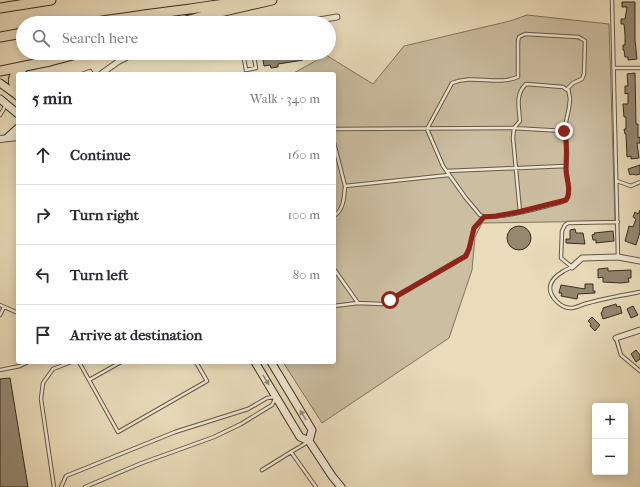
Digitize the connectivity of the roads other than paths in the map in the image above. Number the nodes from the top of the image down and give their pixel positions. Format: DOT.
graph roads {
  1 [pos="51,0"];
  2 [pos="250,0"];
  3 [pos="272,0"];
  4 [pos="612,0"];
  5 [pos="0,8"];
  6 [pos="132,16"];
  7 [pos="204,16"];
  8 [pos="16,34"];
  9 [pos="0,37"];
  10 [pos="51,60"];
  11 [pos="121,60"];
  12 [pos="244,60"];
  13 [pos="254,60"];
  14 [pos="26,66"];
  15 [pos="614,68"];
  16 [pos="640,68"];
  17 [pos="0,71"];
  18 [pos="17,72"];
  19 [pos="104,72"];
  20 [pos="16,74"];
  21 [pos="0,82"];
  22 [pos="16,90"];
  23 [pos="568,91"];
  24 [pos="16,94"];
  25 [pos="0,100"];
  26 [pos="6,105"];
  27 [pos="16,112"];
  28 [pos="0,114"];
  29 [pos="514,128"];
  30 [pos="336,129"];
  31 [pos="427,129"];
  32 [pos="16,130"];
  33 [pos="564,131"];
  34 [pos="16,137"];
  35 [pos="8,138"];
  36 [pos="0,139"];
  37 [pos="336,151"];
  38 [pos="566,166"];
  39 [pos="516,169"];
  40 [pos="446,171"];
  41 [pos="450,175"];
  42 [pos="616,181"];
  43 [pos="640,182"];
  44 [pos="345,186"];
  45 [pos="520,212"];
  46 [pos="336,214"];
  47 [pos="484,217"];
  48 [pos="618,222"];
  49 [pos="618,258"];
  50 [pos="640,261"];
  51 [pos="572,267"];
  52 [pos="336,272"];
  53 [pos="640,292"];
  54 [pos="358,303"];
  55 [pos="0,305"];
  56 [pos="336,306"];
  57 [pos="4,307"];
  58 [pos="16,312"];
  59 [pos="0,315"];
  60 [pos="640,330"];
  61 [pos="616,338"];
  62 [pos="24,364"];
  63 [pos="66,364"];
  64 [pos="80,364"];
  65 [pos="117,364"];
  66 [pos="197,364"];
  67 [pos="256,364"];
  68 [pos="272,364"];
  69 [pos="0,370"];
  70 [pos="640,371"];
  71 [pos="89,380"];
  72 [pos="288,390"];
  73 [pos="276,397"];
  74 [pos="309,441"];
  75 [pos="291,452"];
  76 [pos="262,470"];
  77 [pos="54,487"];
  78 [pos="62,487"];
  79 [pos="85,487"];
  80 [pos="316,487"];
  81 [pos="341,487"];
  1 -- 5 [label="highway"];
  2 -- 6 [label="highway"];
  3 -- 7 [label="highway"];
  4 -- 15 [label="lane"];
  8 -- 9 [label="highway"];
  10 -- 14 [label="highway"];
  11 -- 19 [label="street"];
  12 -- 13 [label="lane"];
  14 -- 17 [label="highway"];
  14 -- 18 [label="highway"];
  15 -- 16 [label="lane"];
  15 -- 42 [label="lane"];
  20 -- 22 [label="highway"];
  21 -- 24 [label="main road"];
  23 -- 29 [label="lane"];
  23 -- 31 [label="lane"];
  23 -- 33 [label="lane"];
  25 -- 26 [label="main road"];
  26 -- 27 [label="main road"];
  26 -- 28 [label="lane"];
  29 -- 31 [label="lane"];
  29 -- 33 [label="lane"];
  29 -- 39 [label="lane"];
  30 -- 31 [label="lane"];
  31 -- 40 [label="lane"];
  32 -- 35 [label="main road"];
  33 -- 38 [label="lane"];
  34 -- 35 [label="street"];
  35 -- 36 [label="street"];
  37 -- 44 [label="lane"];
  38 -- 39 [label="lane"];
  38 -- 45 [label="lane"];
  39 -- 40 [label="lane"];
  39 -- 45 [label="lane"];
  40 -- 41 [label="lane"];
  41 -- 44 [label="lane"];
  41 -- 47 [label="lane"];
  42 -- 43 [label="lane"];
  42 -- 48 [label="lane"];
  44 -- 46 [label="lane"];
  45 -- 47 [label="lane"];
  47 -- 54 [label="lane"];
  48 -- 49 [label="lane"];
  48 -- 51 [label="lane"];
  49 -- 50 [label="street"];
  49 -- 51 [label="street"];
  51 -- 53 [label="lane"];
  52 -- 54 [label="lane"];
  54 -- 56 [label="lane"];
  55 -- 57 [label="lane"];
  57 -- 58 [label="lane"];
  57 -- 59 [label="lane"];
  60 -- 61 [label="street"];
  61 -- 70 [label="lane"];
  62 -- 69 [label="lane"];
  63 -- 77 [label="lane"];
  64 -- 71 [label="lane"];
  65 -- 71 [label="lane"];
  66 -- 71 [label="lane"];
  67 -- 73 [label="main road, one-way"];
  68 -- 72 [label="main road"];
  72 -- 73 [label="main road"];
  74 -- 72 [label="main road, one-way"];
  73 -- 74 [label="main road"];
  73 -- 78 [label="lane"];
  73 -- 79 [label="lane"];
  74 -- 75 [label="lane"];
  74 -- 81 [label="main road"];
  75 -- 76 [label="lane"];
  75 -- 80 [label="lane"];
}
